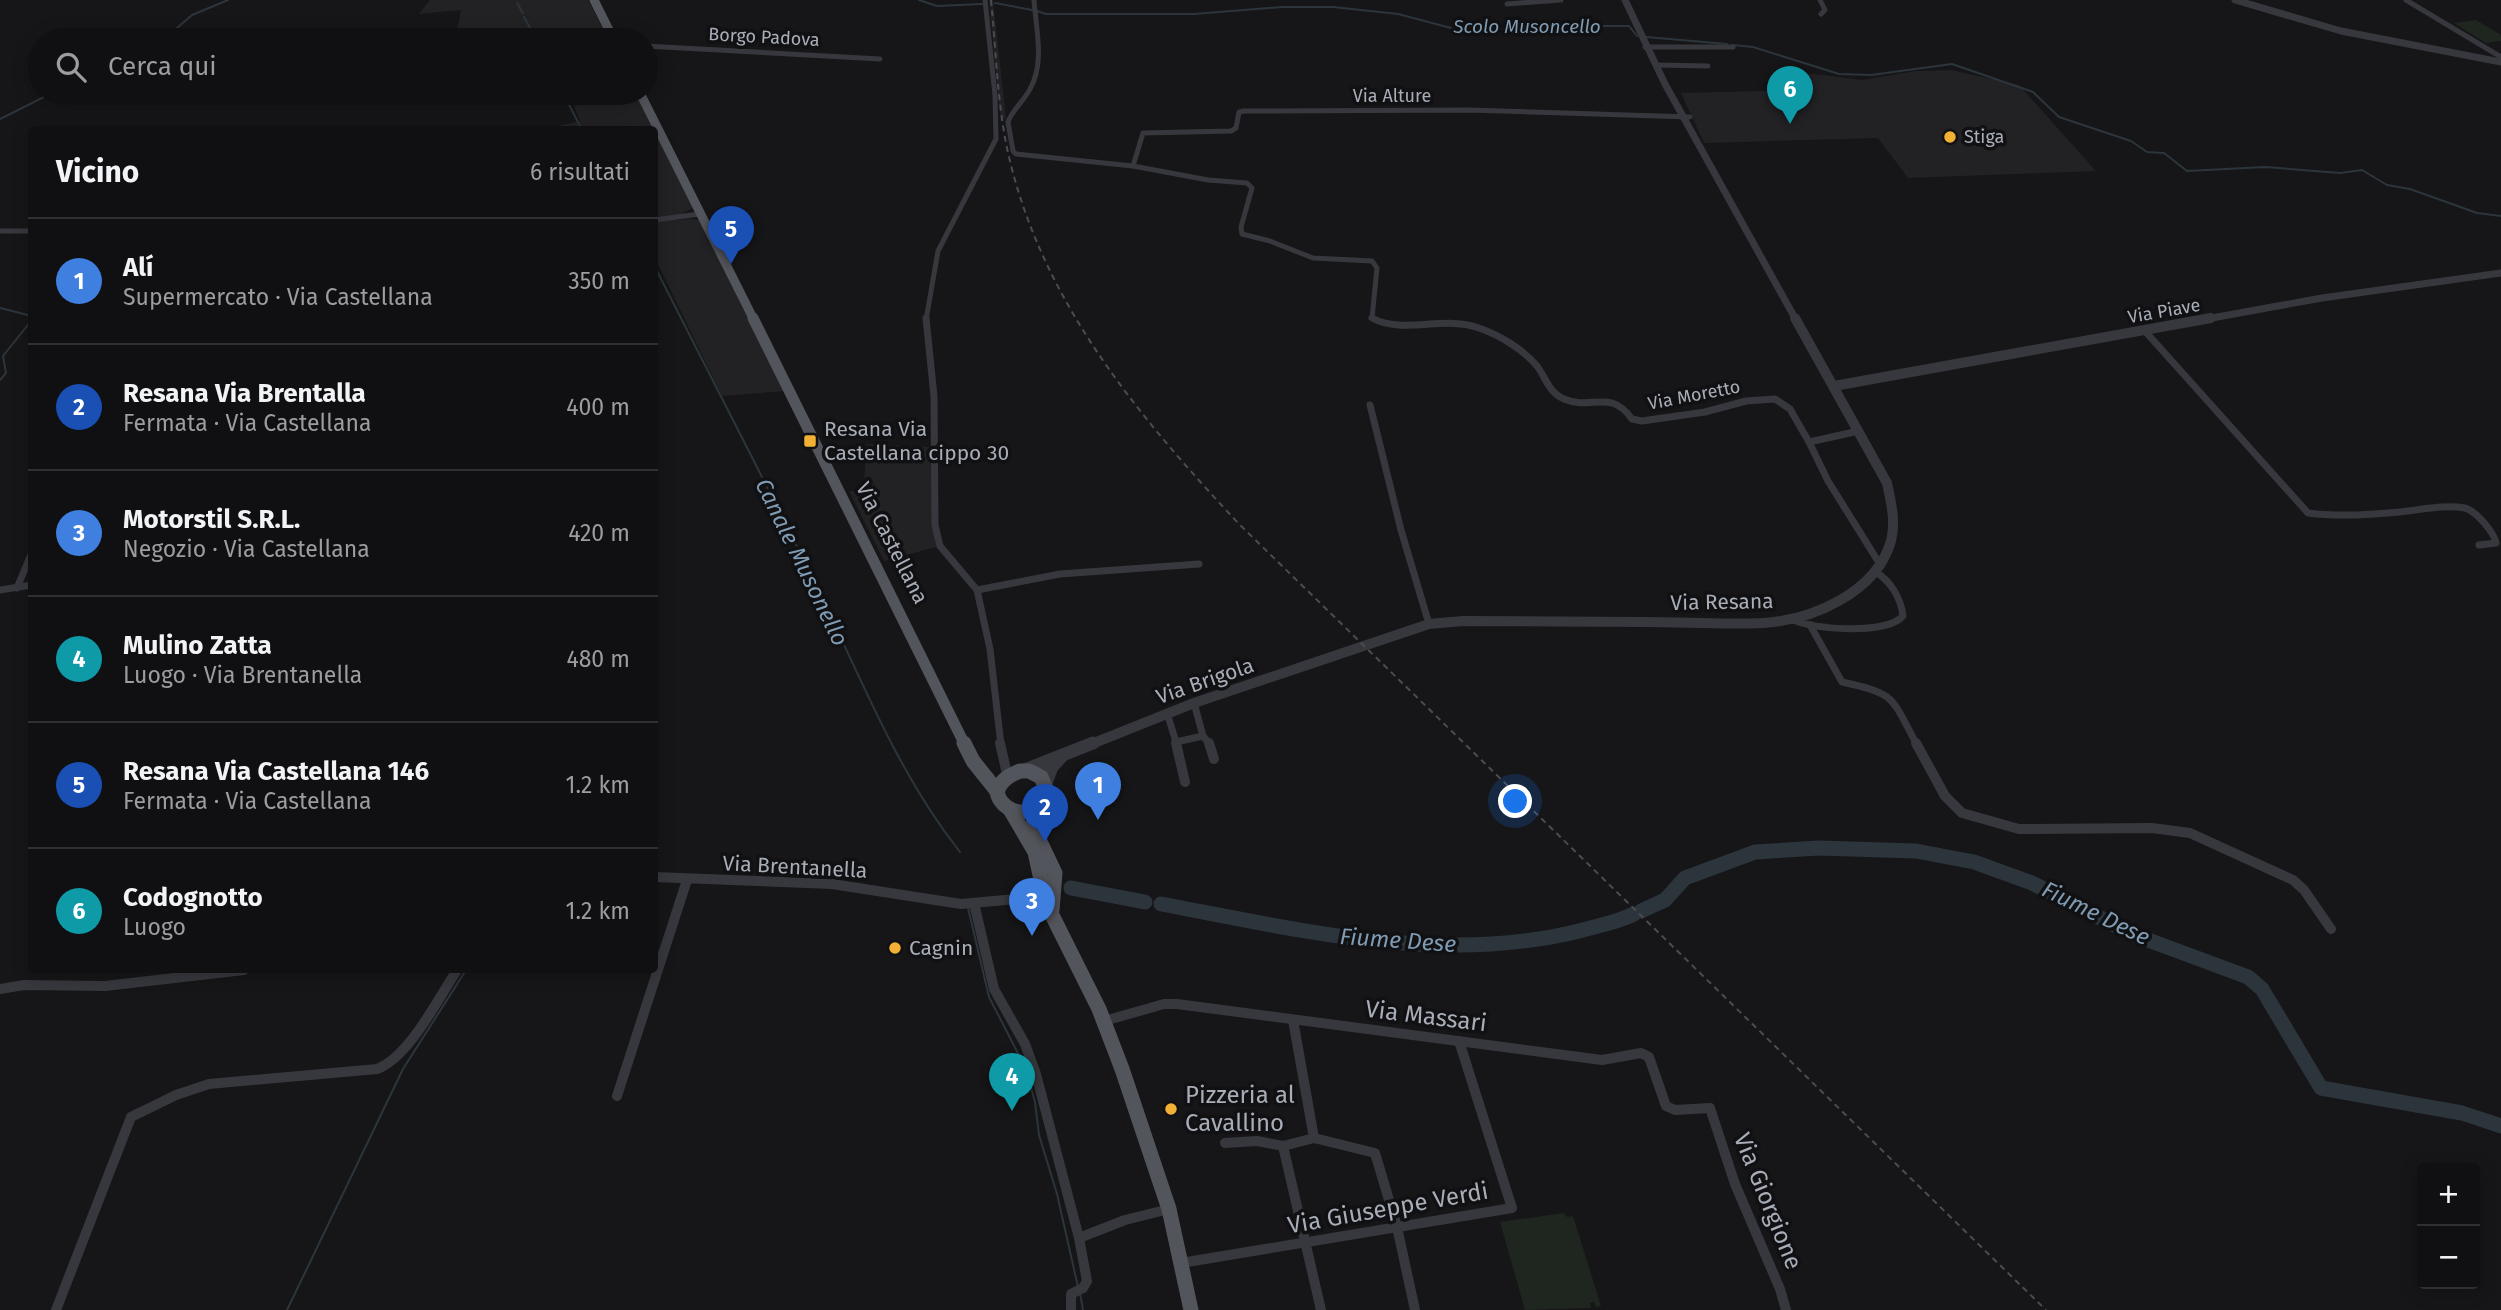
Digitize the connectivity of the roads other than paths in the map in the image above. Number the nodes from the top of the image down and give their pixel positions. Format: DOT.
graph roads {
  1 [pos="594,0"];
  2 [pos="985,0"];
  3 [pos="1034,0"];
  4 [pos="1561,0"];
  5 [pos="1625,0"];
  6 [pos="1820,0"];
  7 [pos="2235,0"];
  8 [pos="2406,0"];
  9 [pos="1507,4"];
  10 [pos="1821,14"];
  11 [pos="608,28"];
  12 [pos="658,47"];
  13 [pos="1645,47"];
  14 [pos="1734,47"];
  15 [pos="880,59"];
  16 [pos="2501,59"];
  17 [pos="1707,66"];
  18 [pos="1658,69"];
  19 [pos="646,105"];
  20 [pos="1688,117"];
  21 [pos="656,126"];
  22 [pos="658,129"];
  23 [pos="1133,166"];
  24 [pos="700,214"];
  25 [pos="658,219"];
  26 [pos="0,231"];
  27 [pos="28,231"];
  28 [pos="2501,272"];
  29 [pos="2144,330"];
  30 [pos="1834,386"];
  31 [pos="1370,405"];
  32 [pos="1859,431"];
  33 [pos="1809,442"];
  34 [pos="2479,545"];
  35 [pos="28,561"];
  36 [pos="1199,564"];
  37 [pos="1878,569"];
  38 [pos="28,586"];
  39 [pos="17,587"];
  40 [pos="0,590"];
  41 [pos="977,590"];
  42 [pos="1791,619"];
  43 [pos="1429,624"];
  44 [pos="1810,625"];
  45 [pos="1363,645"];
  46 [pos="1194,703"];
  47 [pos="1167,713"];
  48 [pos="952,714"];
  49 [pos="1203,736"];
  50 [pos="1176,742"];
  51 [pos="1065,753"];
  52 [pos="1214,759"];
  53 [pos="1009,772"];
  54 [pos="1185,782"];
  55 [pos="1046,783"];
  56 [pos="993,787"];
  57 [pos="1036,807"];
  58 [pos="1011,811"];
  59 [pos="1048,857"];
  60 [pos="658,877"];
  61 [pos="1040,878"];
  62 [pos="687,880"];
  63 [pos="1042,897"];
  64 [pos="1018,898"];
  65 [pos="974,903"];
  66 [pos="1053,914"];
  67 [pos="2331,929"];
  68 [pos="658,969"];
  69 [pos="218,973"];
  70 [pos="455,973"];
  71 [pos="657,973"];
  72 [pos="0,989"];
  73 [pos="1293,1020"];
  74 [pos="1104,1021"];
  75 [pos="1459,1041"];
  76 [pos="617,1096"];
  77 [pos="1710,1108"];
  78 [pos="1314,1138"];
  79 [pos="1225,1143"];
  80 [pos="1283,1146"];
  81 [pos="1168,1209"];
  82 [pos="1397,1227"];
  83 [pos="1079,1238"];
  84 [pos="1306,1244"];
  85 [pos="1181,1263"];
  86 [pos="56,1310"];
  87 [pos="1071,1310"];
  88 [pos="1191,1310"];
  89 [pos="1321,1310"];
  90 [pos="1415,1310"];
  91 [pos="1787,1310"];
  1 -- 11 [label="main road"];
  2 -- 41 [label="street"];
  3 -- 23 [label="street"];
  4 -- 9 [label="street"];
  5 -- 13 [label="street, Via Resana"];
  6 -- 10 [label="street"];
  7 -- 16 [label="street"];
  8 -- 16 [label="street"];
  12 -- 15 [label="street, Borgo Padova"];
  13 -- 14 [label="street"];
  13 -- 18 [label="street, Via Resana"];
  17 -- 18 [label="street"];
  18 -- 20 [label="street, Via Resana"];
  19 -- 21 [label="main road, Via Castellana"];
  20 -- 23 [label="street, Via Alture"];
  20 -- 30 [label="street, Via Resana"];
  22 -- 24 [label="main road, Via Castellana"];
  23 -- 33 [label="street, Via Moretto"];
  24 -- 25 [label="street"];
  24 -- 48 [label="main road, Via Castellana"];
  26 -- 27 [label="street"];
  28 -- 29 [label="street, Via Piave"];
  29 -- 30 [label="street, Via Piave"];
  29 -- 34 [label="street"];
  30 -- 32 [label="street, Via Resana"];
  31 -- 43 [label="street"];
  32 -- 33 [label="street"];
  32 -- 37 [label="street, Via Resana"];
  33 -- 37 [label="street"];
  35 -- 39 [label="street"];
  36 -- 41 [label="street"];
  37 -- 42 [label="street, Via Resana"];
  37 -- 44 [label="street"];
  38 -- 39 [label="street"];
  39 -- 40 [label="street"];
  41 -- 53 [label="street"];
  42 -- 43 [label="street, Via Resana"];
  42 -- 44 [label="street"];
  43 -- 45 [label="street, Via Resana"];
  44 -- 67 [label="street"];
  45 -- 46 [label="street, Via Brigola"];
  46 -- 47 [label="street, Via Brigola"];
  46 -- 49 [label="street"];
  47 -- 50 [label="street"];
  47 -- 51 [label="street, Via Brigola"];
  48 -- 53 [label="main road, Via Castellana"];
  48 -- 56 [label="main road, Via Castellana"];
  49 -- 50 [label="street"];
  49 -- 52 [label="street"];
  50 -- 54 [label="street"];
  51 -- 53 [label="street, Via Brigola"];
  51 -- 55 [label="street"];
  53 -- 55 [label="main road"];
  53 -- 56 [label="main road"];
  55 -- 57 [label="main road"];
  56 -- 58 [label="main road"];
  57 -- 58 [label="main road"];
  57 -- 59 [label="main road"];
  58 -- 61 [label="main road"];
  59 -- 63 [label="street"];
  59 -- 66 [label="main road"];
  60 -- 62 [label="street, Via Brentanella"];
  61 -- 63 [label="main road"];
  61 -- 64 [label="street"];
  62 -- 65 [label="street, Via Brentanella"];
  62 -- 68 [label="street"];
  63 -- 64 [label="street, Via Brentanella"];
  63 -- 66 [label="main road"];
  64 -- 65 [label="street, Via Brentanella"];
  65 -- 83 [label="street"];
  66 -- 74 [label="main road"];
  69 -- 72 [label="street"];
  70 -- 86 [label="street"];
  71 -- 76 [label="street"];
  73 -- 74 [label="street, Via Massari"];
  73 -- 75 [label="street, Via Massari"];
  73 -- 78 [label="street"];
  74 -- 81 [label="main road"];
  75 -- 77 [label="street, Via Massari"];
  75 -- 82 [label="street, Via Giuseppe Verdi"];
  77 -- 91 [label="street, Via Giorgione"];
  78 -- 80 [label="street"];
  78 -- 82 [label="street"];
  79 -- 80 [label="street"];
  80 -- 84 [label="street"];
  81 -- 83 [label="street"];
  81 -- 85 [label="main road"];
  82 -- 84 [label="street, Via Giuseppe Verdi"];
  82 -- 90 [label="street"];
  83 -- 87 [label="street"];
  84 -- 85 [label="street, Via Giuseppe Verdi"];
  84 -- 89 [label="street"];
  85 -- 88 [label="main road"];
}
